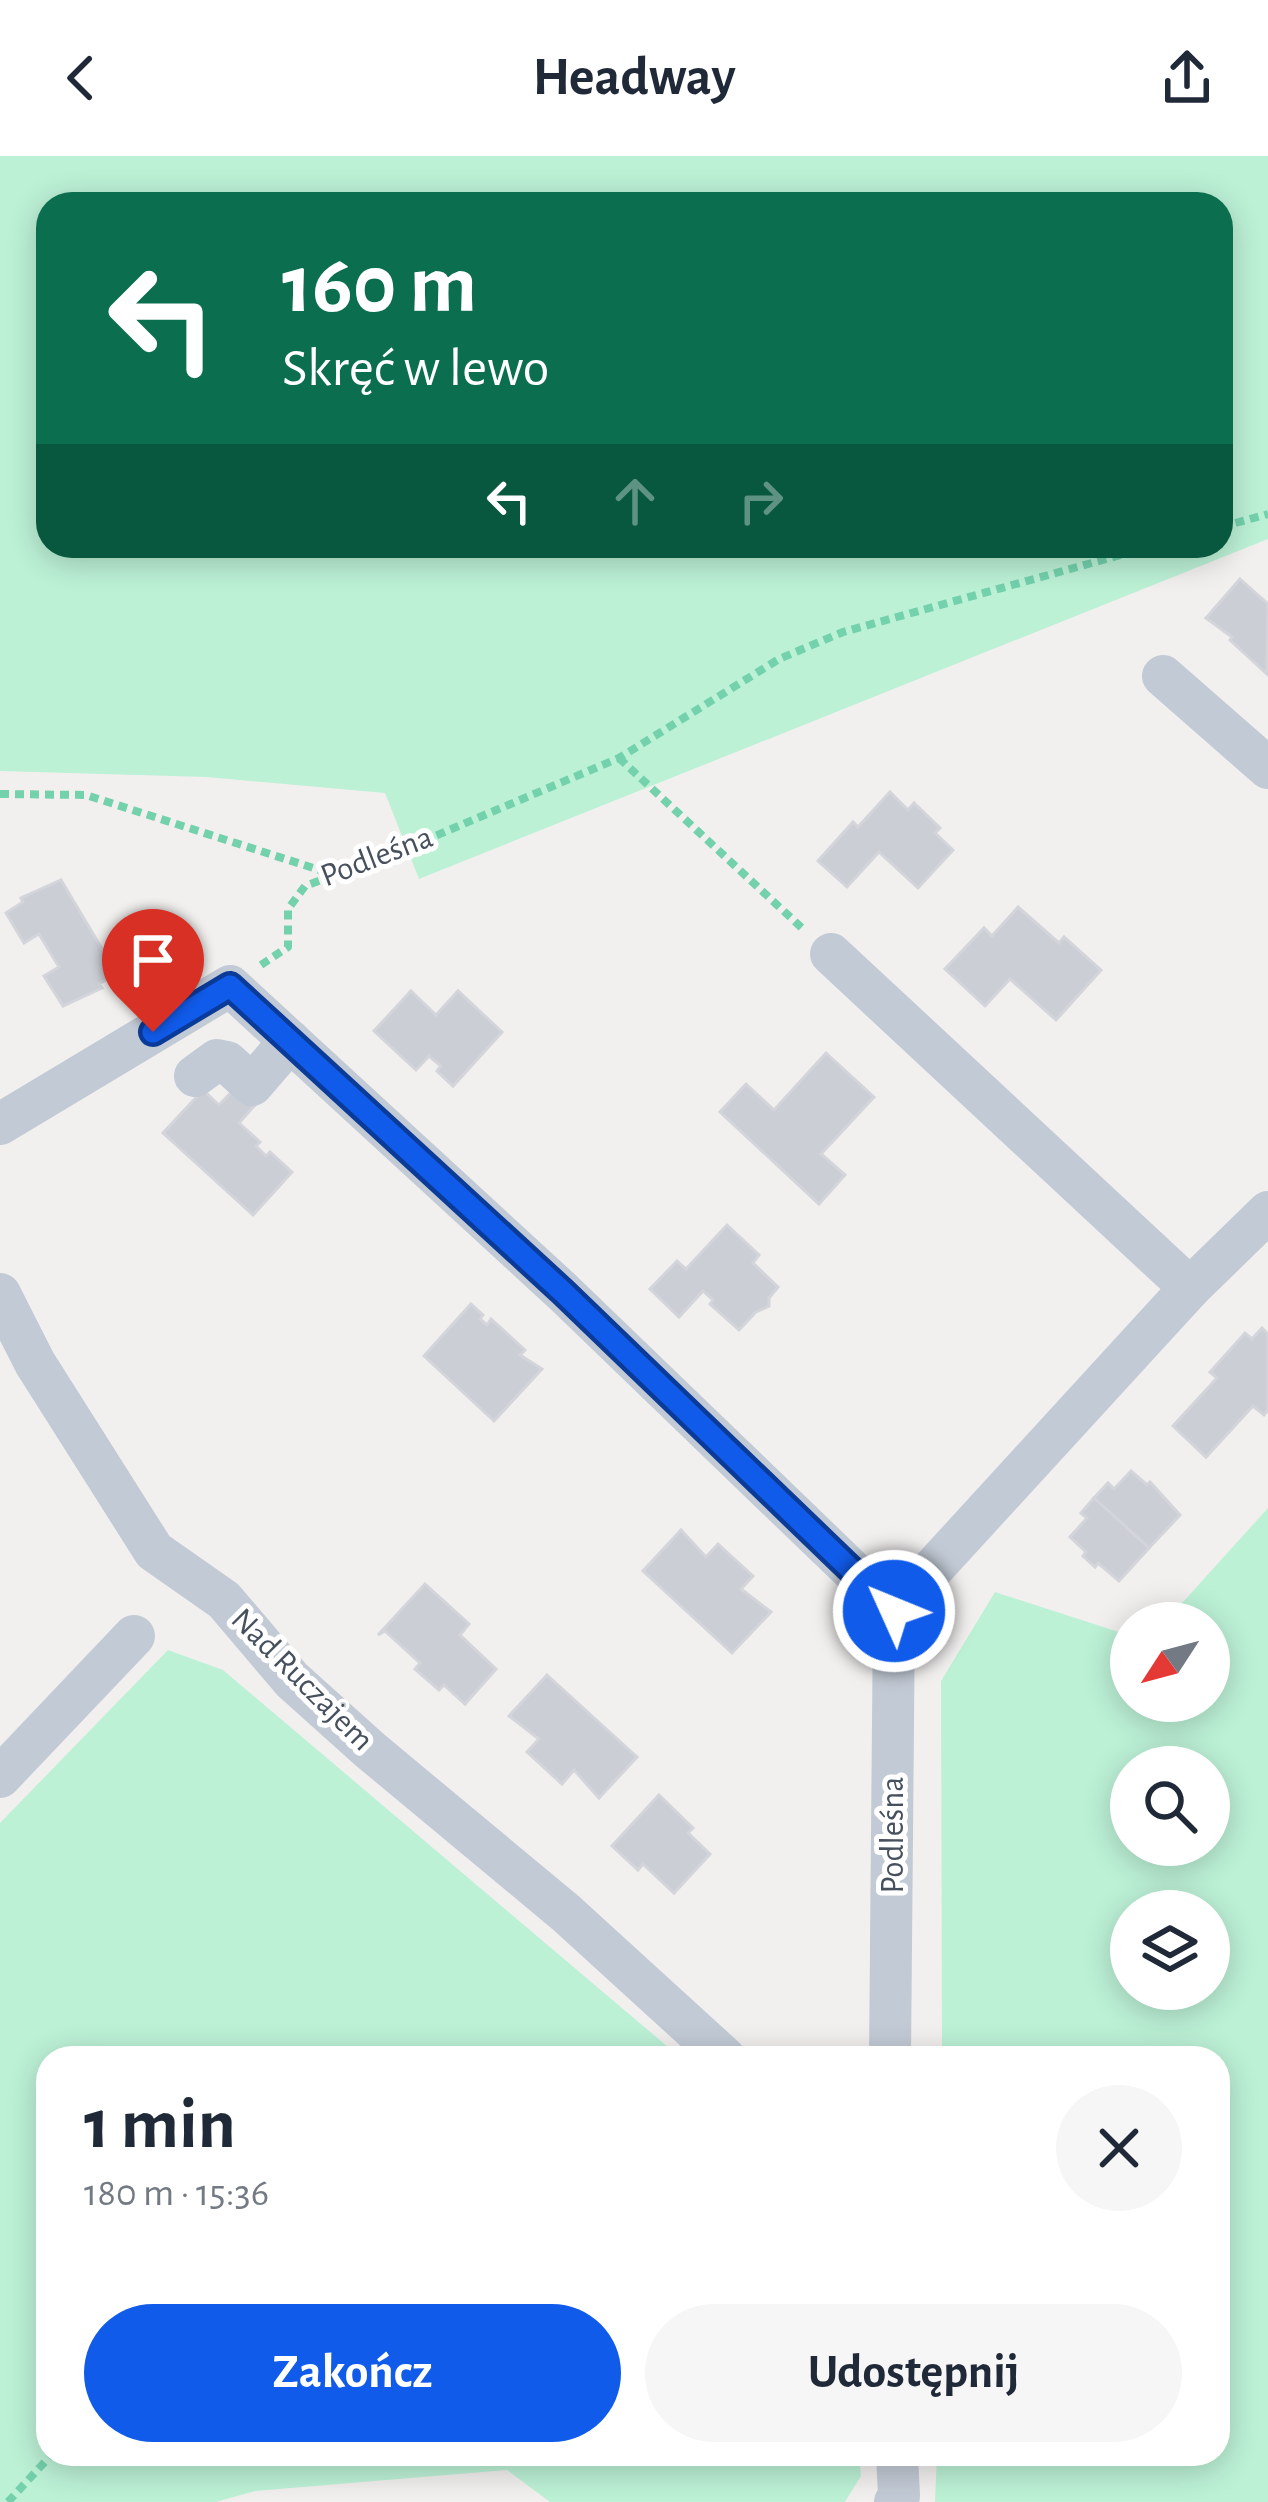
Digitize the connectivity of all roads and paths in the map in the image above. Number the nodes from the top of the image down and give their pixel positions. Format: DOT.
graph roads {
  1 [pos="1268,514"];
  2 [pos="1233,524"];
  3 [pos="1111,558"];
  4 [pos="1163,676"];
  5 [pos="620,758"];
  6 [pos="1268,768"];
  7 [pos="0,794"];
  8 [pos="331,873"];
  9 [pos="831,954"];
  10 [pos="230,986"];
  11 [pos="290,1041"];
  12 [pos="195,1076"];
  13 [pos="0,1124"];
  14 [pos="1268,1213"];
  15 [pos="1190,1288"];
  16 [pos="0,1294"];
  17 [pos="894,1611"];
  18 [pos="134,1636"];
  19 [pos="0,1778"];
  20 [pos="712,2046"];
  21 [pos="890,2046"];
  22 [pos="41,2466"];
  23 [pos="897,2466"];
  24 [pos="8,2502"];
  25 [pos="895,2502"];
  1 -- 2 [label="path"];
  3 -- 5 [label="path, Podleśna"];
  4 -- 6 [label="street"];
  5 -- 8 [label="path, Podleśna"];
  5 -- 9 [label="path"];
  7 -- 8 [label="path"];
  8 -- 10 [label="path, Podleśna"];
  9 -- 15 [label="street"];
  10 -- 11 [label="street"];
  10 -- 13 [label="street"];
  11 -- 12 [label="street"];
  11 -- 17 [label="street"];
  14 -- 15 [label="street"];
  15 -- 17 [label="street"];
  16 -- 20 [label="street, Nad Ruczajem"];
  17 -- 21 [label="street, Podleśna"];
  18 -- 19 [label="street"];
  22 -- 24 [label="path"];
  23 -- 25 [label="street"];
}
